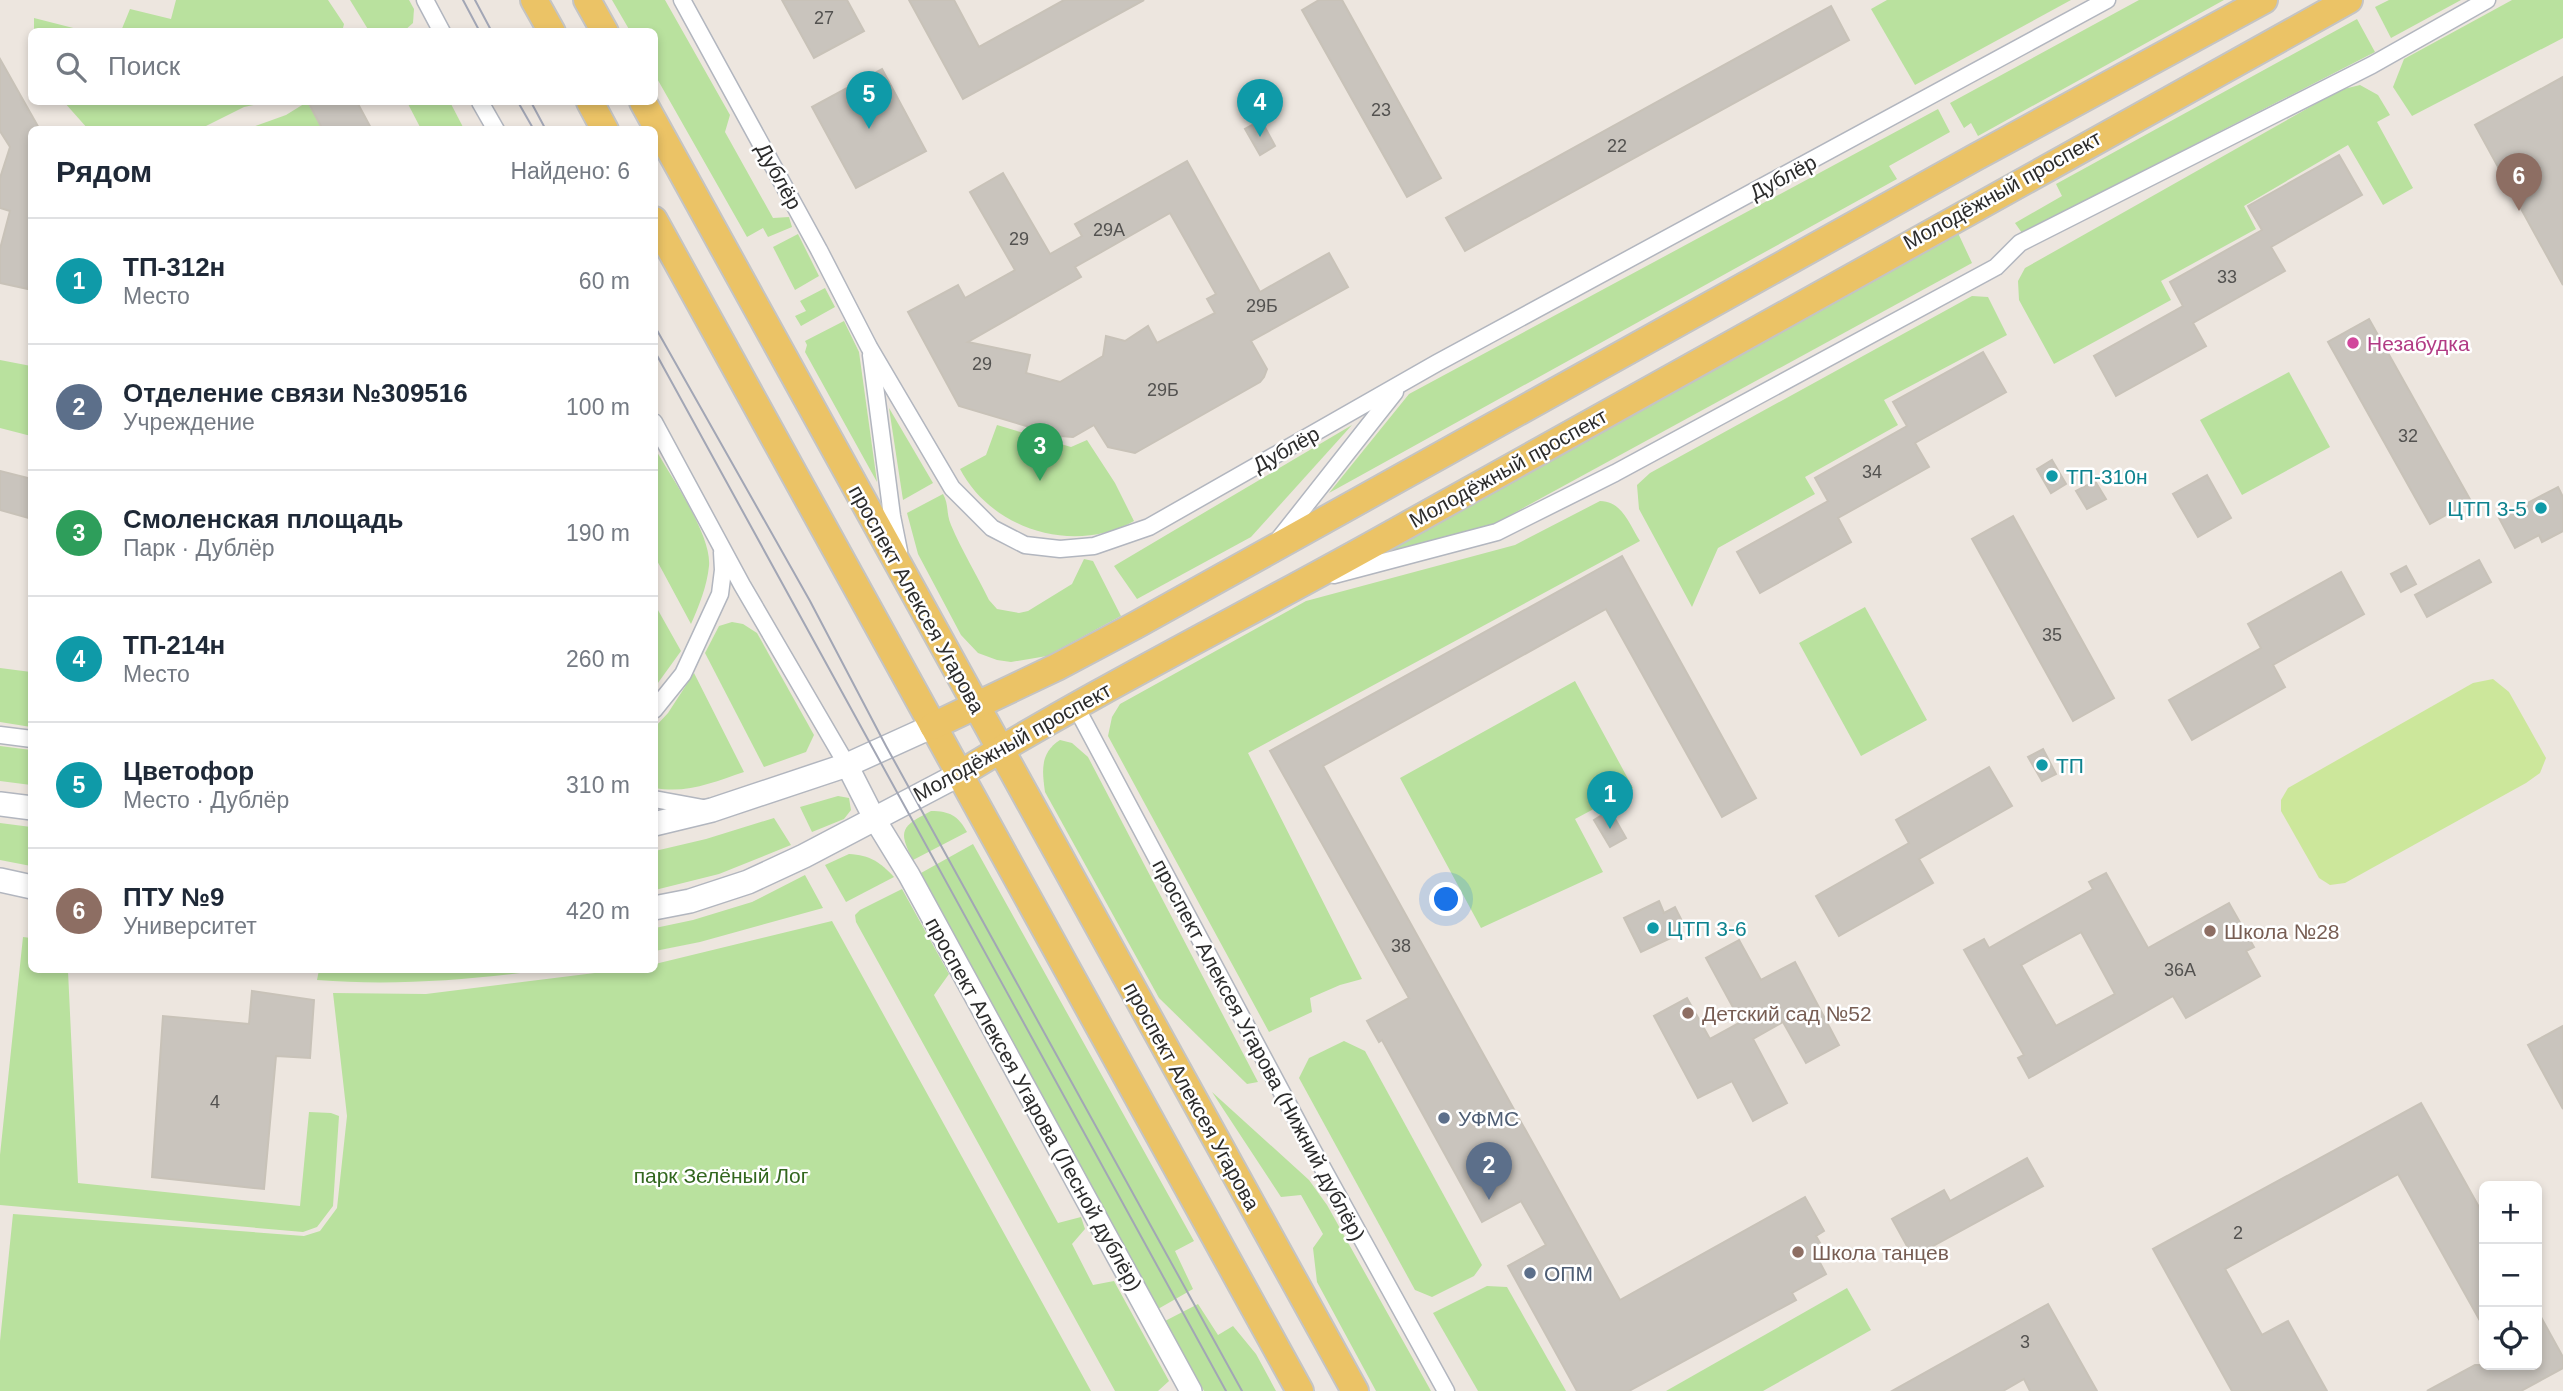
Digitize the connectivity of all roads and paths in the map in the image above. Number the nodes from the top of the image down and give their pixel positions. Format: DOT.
graph roads {
  1 [pos="425,0"];
  2 [pos="534,0"];
  3 [pos="587,0"];
  4 [pos="681,0"];
  5 [pos="2107,0"];
  6 [pos="2264,0"];
  7 [pos="2349,0"];
  8 [pos="2487,0"];
  9 [pos="440,28"];
  10 [pos="550,28"];
  11 [pos="603,28"];
  12 [pos="482,105"];
  13 [pos="592,105"];
  14 [pos="645,105"];
  15 [pos="494,126"];
  16 [pos="603,126"];
  17 [pos="656,126"];
  18 [pos="658,129"];
  19 [pos="658,227"];
  20 [pos="870,347"];
  21 [pos="1401,384"];
  22 [pos="658,429"];
  23 [pos="721,547"];
  24 [pos="1270,550"];
  25 [pos="905,578"];
  26 [pos="1305,583"];
  27 [pos="1057,667"];
  28 [pos="658,705"];
  29 [pos="976,705"];
  30 [pos="1076,707"];
  31 [pos="933,726"];
  32 [pos="0,735"];
  33 [pos="28,738"];
  34 [pos="1000,749"];
  35 [pos="847,765"];
  36 [pos="960,774"];
  37 [pos="658,800"];
  38 [pos="0,804"];
  39 [pos="28,808"];
  40 [pos="712,810"];
  41 [pos="874,818"];
  42 [pos="658,823"];
  43 [pos="0,880"];
  44 [pos="28,886"];
  45 [pos="658,907"];
  46 [pos="1191,1391"];
  47 [pos="1300,1391"];
  48 [pos="1355,1391"];
  49 [pos="1446,1391"];
  1 -- 9 [label="street"];
  2 -- 10 [label="main road"];
  3 -- 11 [label="main road"];
  4 -- 20 [label="street, Дублёр"];
  5 -- 21 [label="street, Дублёр"];
  6 -- 24 [label="main road, Молодёжный проспект"];
  7 -- 26 [label="main road, Молодёжный проспект"];
  8 -- 26 [label="street"];
  12 -- 15 [label="street"];
  13 -- 16 [label="main road"];
  14 -- 17 [label="main road, проспект Алексея Угарова"];
  18 -- 25 [label="main road, проспект Алексея Угарова"];
  19 -- 31 [label="main road"];
  20 -- 21 [label="street, Дублёр"];
  20 -- 25 [label="street"];
  21 -- 24 [label="street, Молодёжный проспект"];
  22 -- 23 [label="street"];
  23 -- 28 [label="street"];
  23 -- 35 [label="street"];
  24 -- 27 [label="main road, Молодёжный проспект"];
  25 -- 29 [label="main road, проспект Алексея Угарова"];
  26 -- 30 [label="main road, Молодёжный проспект"];
  27 -- 29 [label="main road, Молодёжный проспект"];
  27 -- 30 [label="main road"];
  29 -- 31 [label="main road, Молодёжный проспект"];
  29 -- 34 [label="main road, проспект Алексея Угарова"];
  30 -- 34 [label="main road, Молодёжный проспект"];
  30 -- 49 [label="street, проспект Алексея Угарова (Нижний дублёр)"];
  31 -- 35 [label="main road, Молодёжный проспект"];
  31 -- 36 [label="main road"];
  32 -- 33 [label="street"];
  34 -- 36 [label="main road, Молодёжный проспект"];
  34 -- 48 [label="main road, проспект Алексея Угарова"];
  35 -- 40 [label="main road, Молодёжный проспект"];
  35 -- 41 [label="street, проспект Алексея Угарова (Лесной дублёр)"];
  36 -- 41 [label="main road, Молодёжный проспект"];
  36 -- 47 [label="main road"];
  37 -- 40 [label="street, Молодёжный проспект"];
  38 -- 39 [label="main road"];
  40 -- 42 [label="main road, Молодёжный проспект"];
  41 -- 45 [label="main road, Молодёжный проспект"];
  41 -- 46 [label="street, проспект Алексея Угарова (Лесной дублёр)"];
  43 -- 44 [label="main road"];
}
